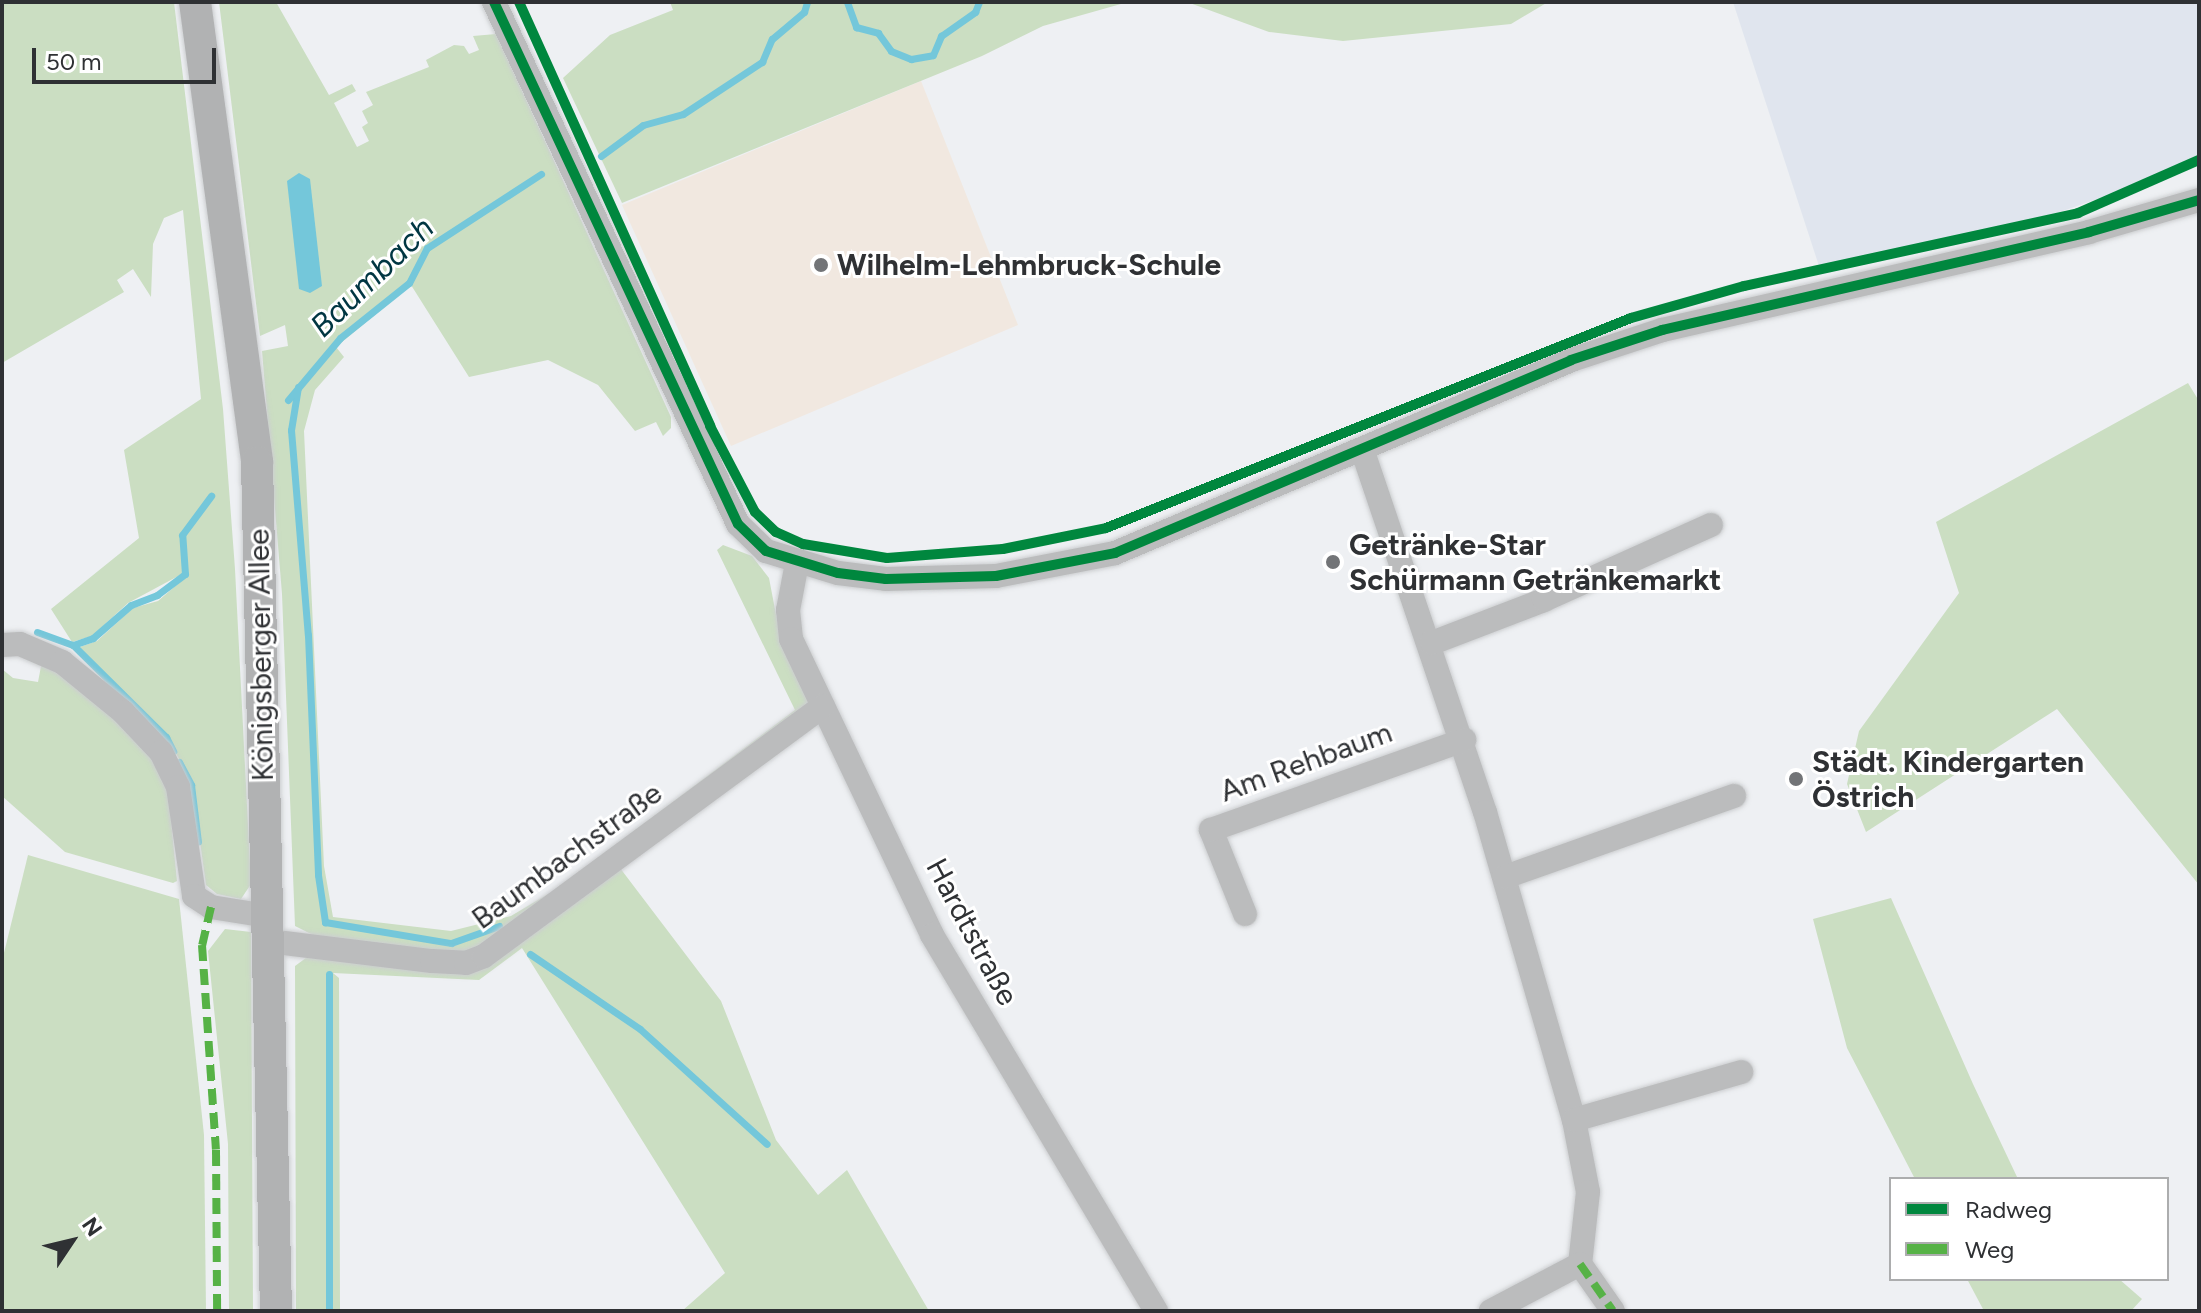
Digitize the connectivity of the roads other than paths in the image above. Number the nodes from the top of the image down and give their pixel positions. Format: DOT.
graph roads {
  1 [pos="195,2"];
  2 [pos="494,2"];
  3 [pos="2199,200"];
  4 [pos="1362,449"];
  5 [pos="1711,525"];
  6 [pos="797,563"];
  7 [pos="1432,643"];
  8 [pos="2,645"];
  9 [pos="823,706"];
  10 [pos="1464,740"];
  11 [pos="1734,796"];
  12 [pos="1505,877"];
  13 [pos="1245,914"];
  14 [pos="268,928"];
  15 [pos="1741,1072"];
  16 [pos="1574,1120"];
  17 [pos="1580,1264"];
  18 [pos="276,1311"];
  19 [pos="1156,1311"];
  20 [pos="1491,1311"];
  21 [pos="1613,1311"];
  1 -- 14 [label="main road, Königsberger Allee"];
  2 -- 6 [label="street"];
  3 -- 4 [label="street"];
  4 -- 6 [label="street"];
  4 -- 7 [label="street"];
  5 -- 7 [label="street"];
  6 -- 9 [label="street, Hardtstraße"];
  7 -- 10 [label="street"];
  8 -- 14 [label="street, Baumbachstraße"];
  9 -- 14 [label="street, Baumbachstraße"];
  9 -- 19 [label="street, Hardtstraße"];
  10 -- 12 [label="street"];
  10 -- 13 [label="street, Am Rehbaum"];
  11 -- 12 [label="street"];
  12 -- 16 [label="street"];
  14 -- 18 [label="main road, Königsberger Allee"];
  15 -- 16 [label="street"];
  16 -- 17 [label="street"];
  17 -- 20 [label="street"];
  17 -- 21 [label="street"];
}
